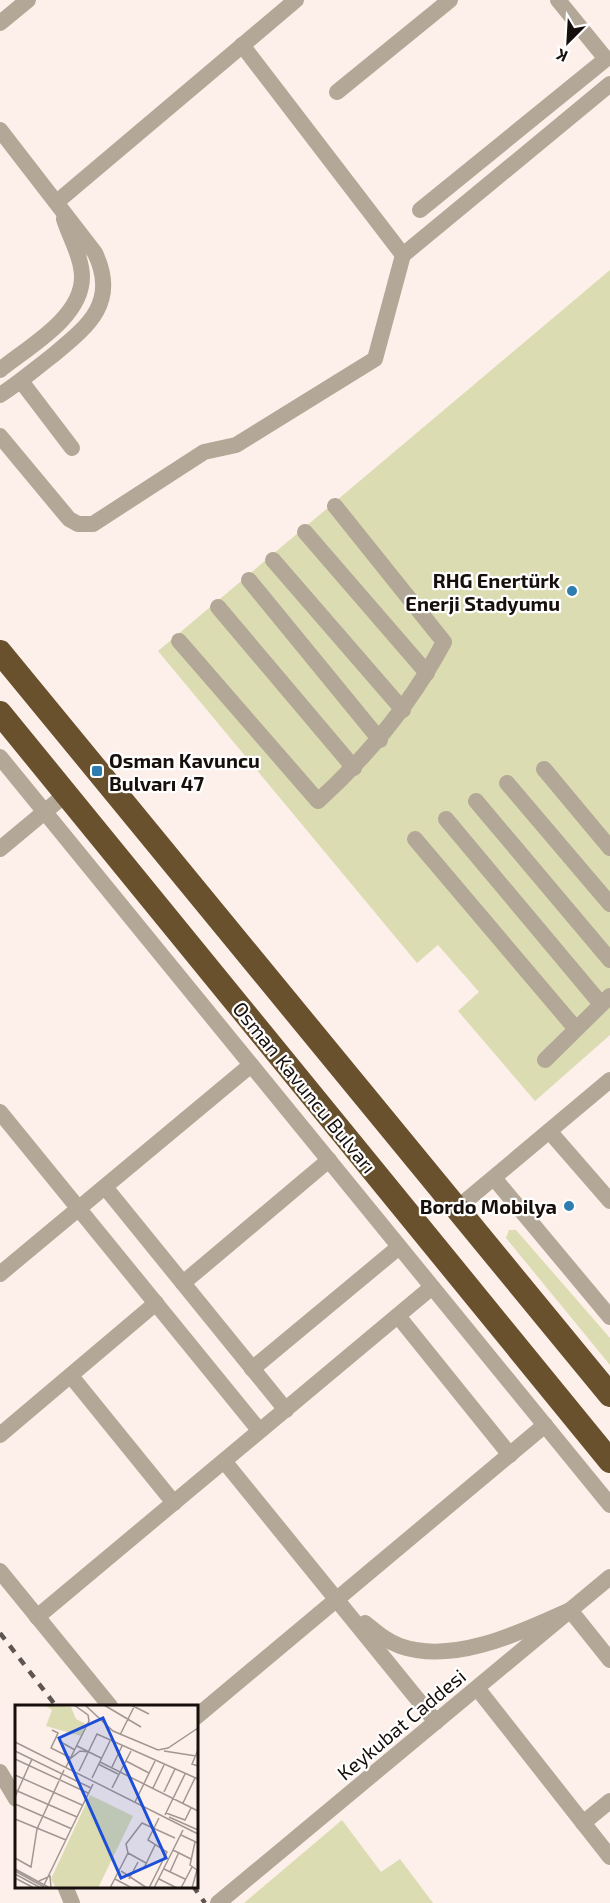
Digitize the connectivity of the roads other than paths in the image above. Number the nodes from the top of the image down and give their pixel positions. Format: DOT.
graph roads {
  1 [pos="28,0"];
  2 [pos="296,0"];
  3 [pos="450,0"];
  4 [pos="558,0"];
  5 [pos="0,23"];
  6 [pos="242,45"];
  7 [pos="610,84"];
  8 [pos="337,92"];
  9 [pos="0,130"];
  10 [pos="58,201"];
  11 [pos="420,210"];
  12 [pos="403,255"];
  13 [pos="0,370"];
  14 [pos="21,381"];
  15 [pos="0,395"];
  16 [pos="0,436"];
  17 [pos="72,448"];
  18 [pos="335,506"];
  19 [pos="305,532"];
  20 [pos="273,560"];
  21 [pos="249,580"];
  22 [pos="218,607"];
  23 [pos="179,640"];
  24 [pos="0,652"];
  25 [pos="427,673"];
  26 [pos="403,710"];
  27 [pos="0,712"];
  28 [pos="380,740"];
  29 [pos="0,758"];
  30 [pos="354,768"];
  31 [pos="544,770"];
  32 [pos="507,783"];
  33 [pos="66,794"];
  34 [pos="476,801"];
  35 [pos="45,812"];
  36 [pos="446,819"];
  37 [pos="415,839"];
  38 [pos="610,848"];
  39 [pos="0,849"];
  40 [pos="610,904"];
  41 [pos="610,960"];
  42 [pos="606,1000"];
  43 [pos="576,1029"];
  44 [pos="545,1060"];
  45 [pos="251,1065"];
  46 [pos="610,1080"];
  47 [pos="0,1112"];
  48 [pos="550,1132"];
  49 [pos="329,1160"];
  50 [pos="494,1178"];
  51 [pos="105,1187"];
  52 [pos="610,1201"];
  53 [pos="78,1208"];
  54 [pos="455,1210"];
  55 [pos="399,1247"];
  56 [pos="0,1274"];
  57 [pos="183,1282"];
  58 [pos="432,1287"];
  59 [pos="156,1303"];
  60 [pos="398,1316"];
  61 [pos="610,1317"];
  62 [pos="252,1370"];
  63 [pos="70,1376"];
  64 [pos="610,1395"];
  65 [pos="286,1410"];
  66 [pos="545,1425"];
  67 [pos="259,1430"];
  68 [pos="0,1435"];
  69 [pos="510,1455"];
  70 [pos="224,1461"];
  71 [pos="610,1461"];
  72 [pos="174,1503"];
  73 [pos="610,1505"];
  74 [pos="0,1571"];
  75 [pos="610,1577"];
  76 [pos="336,1600"];
  77 [pos="570,1610"];
  78 [pos="38,1617"];
  79 [pos="610,1660"];
  80 [pos="477,1688"];
  81 [pos="108,1705"];
  82 [pos="198,1715"];
  83 [pos="436,1722"];
  84 [pos="0,1772"];
  85 [pos="15,1797"];
  86 [pos="610,1801"];
  87 [pos="583,1823"];
  88 [pos="610,1857"];
  89 [pos="64,1888"];
  90 [pos="72,1903"];
  91 [pos="218,1903"];
  1 -- 5 [label="street"];
  2 -- 6 [label="street"];
  3 -- 8 [label="street"];
  4 -- 11 [label="street"];
  6 -- 10 [label="street"];
  6 -- 12 [label="street"];
  7 -- 12 [label="street"];
  9 -- 10 [label="street"];
  10 -- 13 [label="street"];
  10 -- 14 [label="street"];
  12 -- 16 [label="street"];
  14 -- 15 [label="street"];
  14 -- 17 [label="street"];
  18 -- 25 [label="street"];
  19 -- 25 [label="street"];
  20 -- 26 [label="street"];
  21 -- 28 [label="street"];
  22 -- 30 [label="street"];
  23 -- 30 [label="street"];
  24 -- 54 [label="highway, Osman Kavuncu Bulvarı"];
  25 -- 26 [label="street"];
  26 -- 28 [label="street"];
  27 -- 33 [label="highway, Osman Kavuncu Bulvarı"];
  28 -- 30 [label="street"];
  29 -- 35 [label="street"];
  31 -- 38 [label="street"];
  32 -- 40 [label="street"];
  33 -- 35 [label="street"];
  33 -- 71 [label="highway, Osman Kavuncu Bulvarı"];
  34 -- 41 [label="street"];
  35 -- 39 [label="street"];
  35 -- 45 [label="street"];
  36 -- 42 [label="street"];
  37 -- 43 [label="street"];
  42 -- 43 [label="street"];
  43 -- 44 [label="street"];
  45 -- 49 [label="street"];
  45 -- 51 [label="street"];
  46 -- 48 [label="street"];
  47 -- 53 [label="street"];
  48 -- 50 [label="street"];
  48 -- 52 [label="street"];
  49 -- 55 [label="street"];
  49 -- 57 [label="street"];
  50 -- 54 [label="street"];
  50 -- 61 [label="street"];
  51 -- 53 [label="street"];
  51 -- 57 [label="street"];
  53 -- 56 [label="street"];
  53 -- 59 [label="street"];
  54 -- 64 [label="highway, Osman Kavuncu Bulvarı"];
  55 -- 58 [label="street"];
  55 -- 62 [label="street"];
  57 -- 62 [label="street"];
  58 -- 60 [label="street"];
  58 -- 66 [label="street"];
  59 -- 63 [label="street"];
  59 -- 67 [label="street"];
  60 -- 65 [label="street"];
  60 -- 69 [label="street"];
  62 -- 65 [label="street"];
  63 -- 68 [label="street"];
  63 -- 72 [label="street"];
  65 -- 67 [label="street"];
  66 -- 69 [label="street"];
  66 -- 73 [label="street"];
  67 -- 70 [label="street"];
  69 -- 76 [label="street"];
  70 -- 72 [label="street"];
  70 -- 76 [label="street"];
  72 -- 78 [label="street"];
  74 -- 78 [label="street"];
  75 -- 77 [label="street, Keykubat Caddesi"];
  76 -- 77 [label="street"];
  76 -- 82 [label="street"];
  76 -- 83 [label="street"];
  77 -- 79 [label="street"];
  77 -- 80 [label="street, Keykubat Caddesi"];
  78 -- 81 [label="street"];
  80 -- 83 [label="street, Keykubat Caddesi"];
  80 -- 87 [label="street"];
  83 -- 91 [label="street, Keykubat Caddesi"];
  84 -- 85 [label="street"];
  86 -- 87 [label="street"];
  87 -- 88 [label="street"];
  89 -- 90 [label="street"];
}
